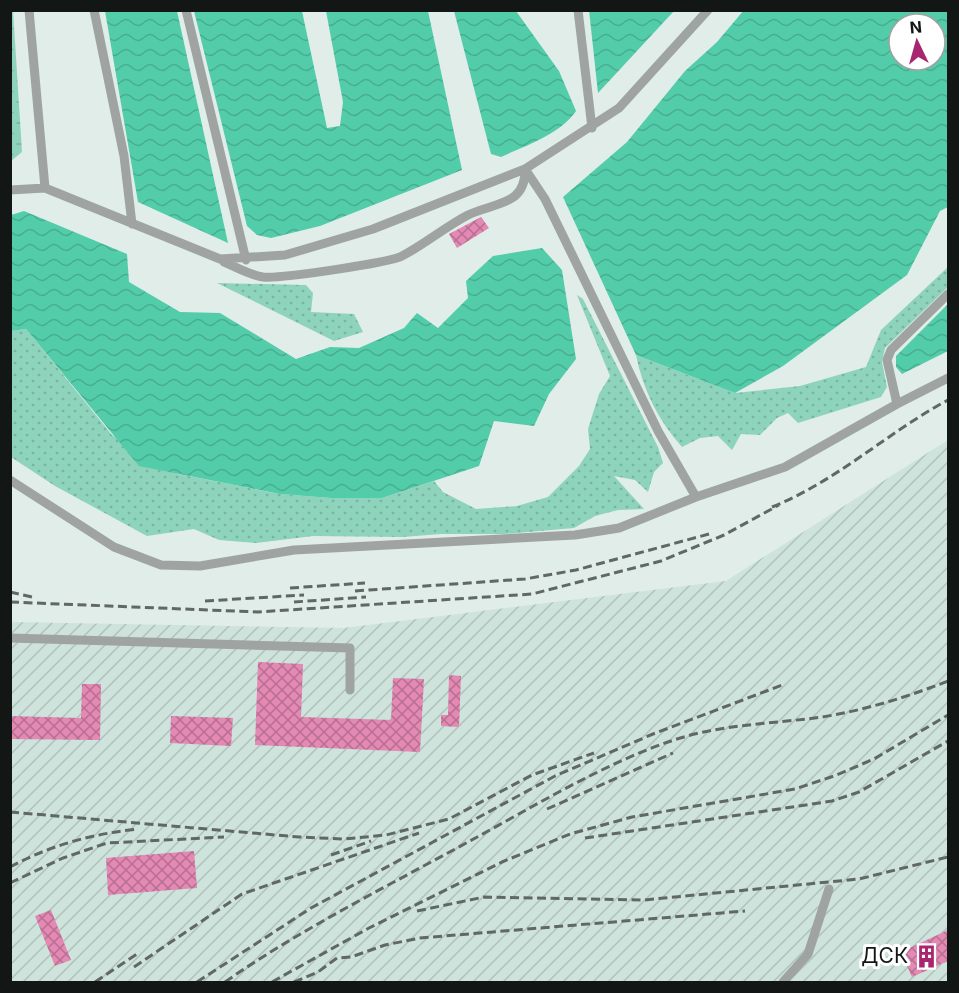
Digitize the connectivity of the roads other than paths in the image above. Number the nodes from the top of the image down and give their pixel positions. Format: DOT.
graph roads {
  1 [pos="29,10"];
  2 [pos="94,10"];
  3 [pos="186,10"];
  4 [pos="578,10"];
  5 [pos="708,10"];
  6 [pos="592,128"];
  7 [pos="525,169"];
  8 [pos="45,188"];
  9 [pos="10,190"];
  10 [pos="132,224"];
  11 [pos="220,259"];
  12 [pos="246,260"];
  13 [pos="948,294"];
  14 [pos="948,378"];
  15 [pos="897,404"];
  16 [pos="10,480"];
  17 [pos="696,497"];
  18 [pos="10,638"];
  19 [pos="350,690"];
  20 [pos="829,888"];
  21 [pos="783,982"];
  1 -- 8 [label="lane"];
  2 -- 10 [label="lane"];
  3 -- 12 [label="lane"];
  4 -- 6 [label="lane"];
  5 -- 6 [label="lane"];
  6 -- 7 [label="lane"];
  7 -- 11 [label="lane"];
  7 -- 12 [label="lane"];
  7 -- 17 [label="lane"];
  8 -- 9 [label="lane"];
  8 -- 10 [label="lane"];
  10 -- 11 [label="lane"];
  11 -- 12 [label="lane"];
  13 -- 15 [label="lane"];
  14 -- 15 [label="lane"];
  15 -- 17 [label="lane"];
  16 -- 17 [label="lane"];
  18 -- 19 [label="lane"];
  20 -- 21 [label="lane"];
}
